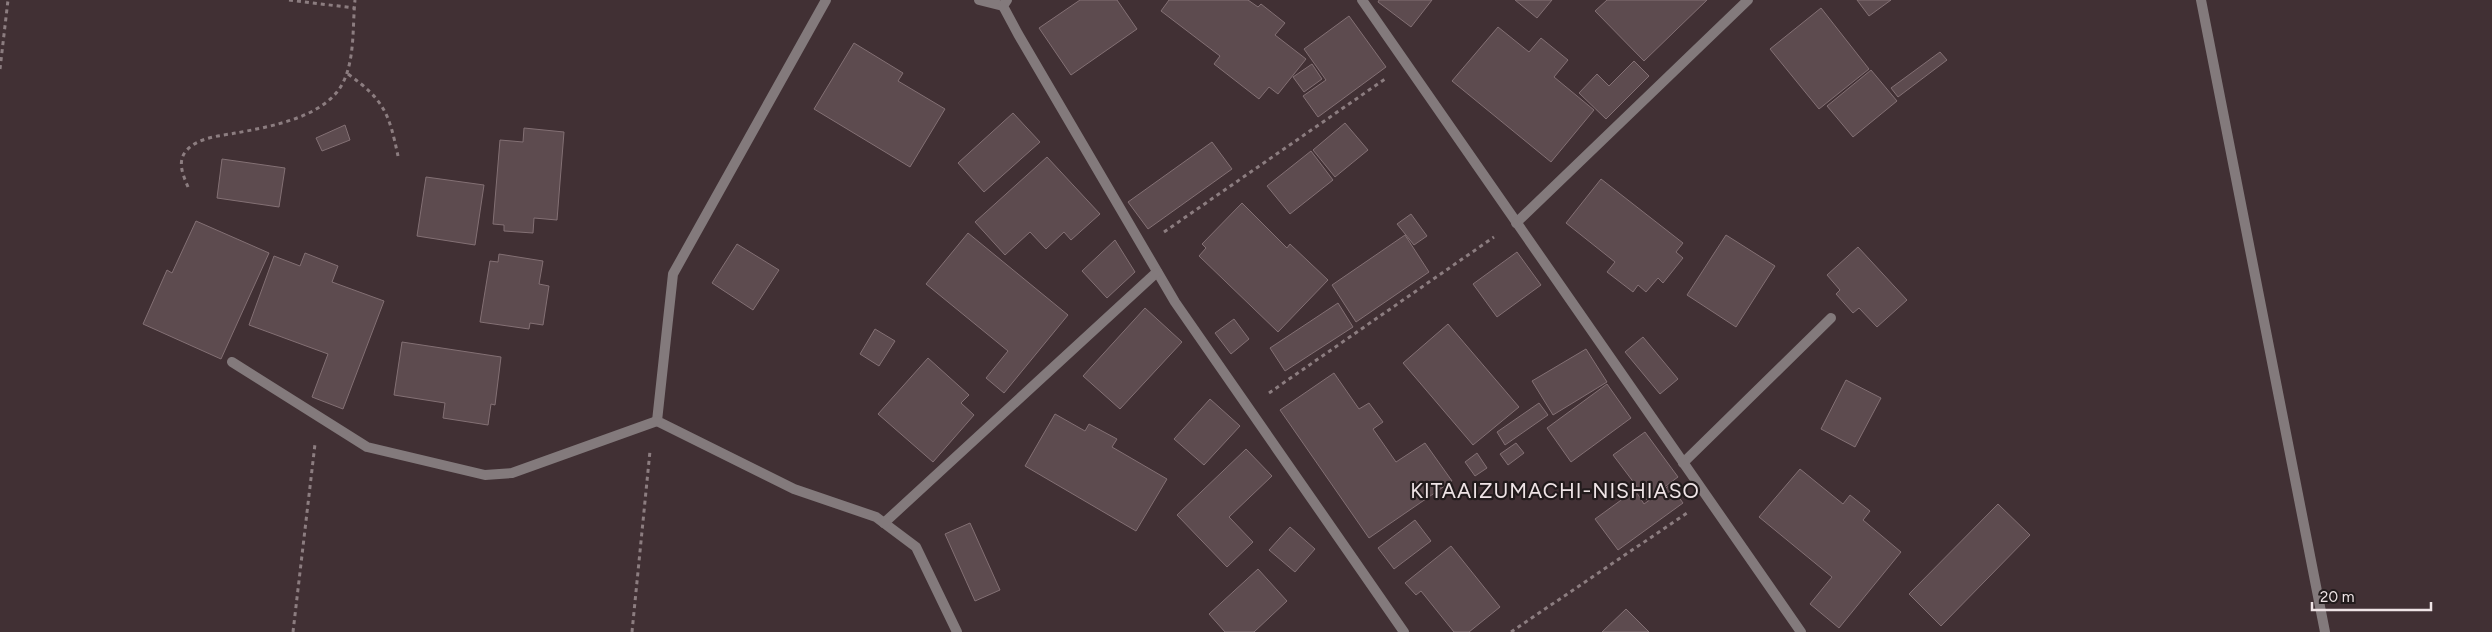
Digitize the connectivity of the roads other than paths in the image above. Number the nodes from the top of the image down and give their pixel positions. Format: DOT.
graph roads {
  1 [pos="826,0"];
  2 [pos="979,0"];
  3 [pos="1362,0"];
  4 [pos="1748,0"];
  5 [pos="2201,0"];
  6 [pos="1005,3"];
  7 [pos="1516,222"];
  8 [pos="1157,272"];
  9 [pos="1831,318"];
  10 [pos="232,362"];
  11 [pos="657,421"];
  12 [pos="1683,462"];
  13 [pos="884,523"];
  14 [pos="957,632"];
  15 [pos="1404,632"];
  16 [pos="1801,632"];
  17 [pos="2325,632"];
  1 -- 11 [label="street"];
  2 -- 6 [label="street"];
  3 -- 7 [label="street"];
  4 -- 7 [label="street"];
  5 -- 17 [label="street"];
  6 -- 8 [label="street"];
  7 -- 12 [label="street"];
  8 -- 13 [label="street"];
  8 -- 15 [label="street"];
  9 -- 12 [label="street"];
  10 -- 11 [label="street"];
  11 -- 13 [label="street"];
  12 -- 16 [label="street"];
  13 -- 14 [label="street"];
}
